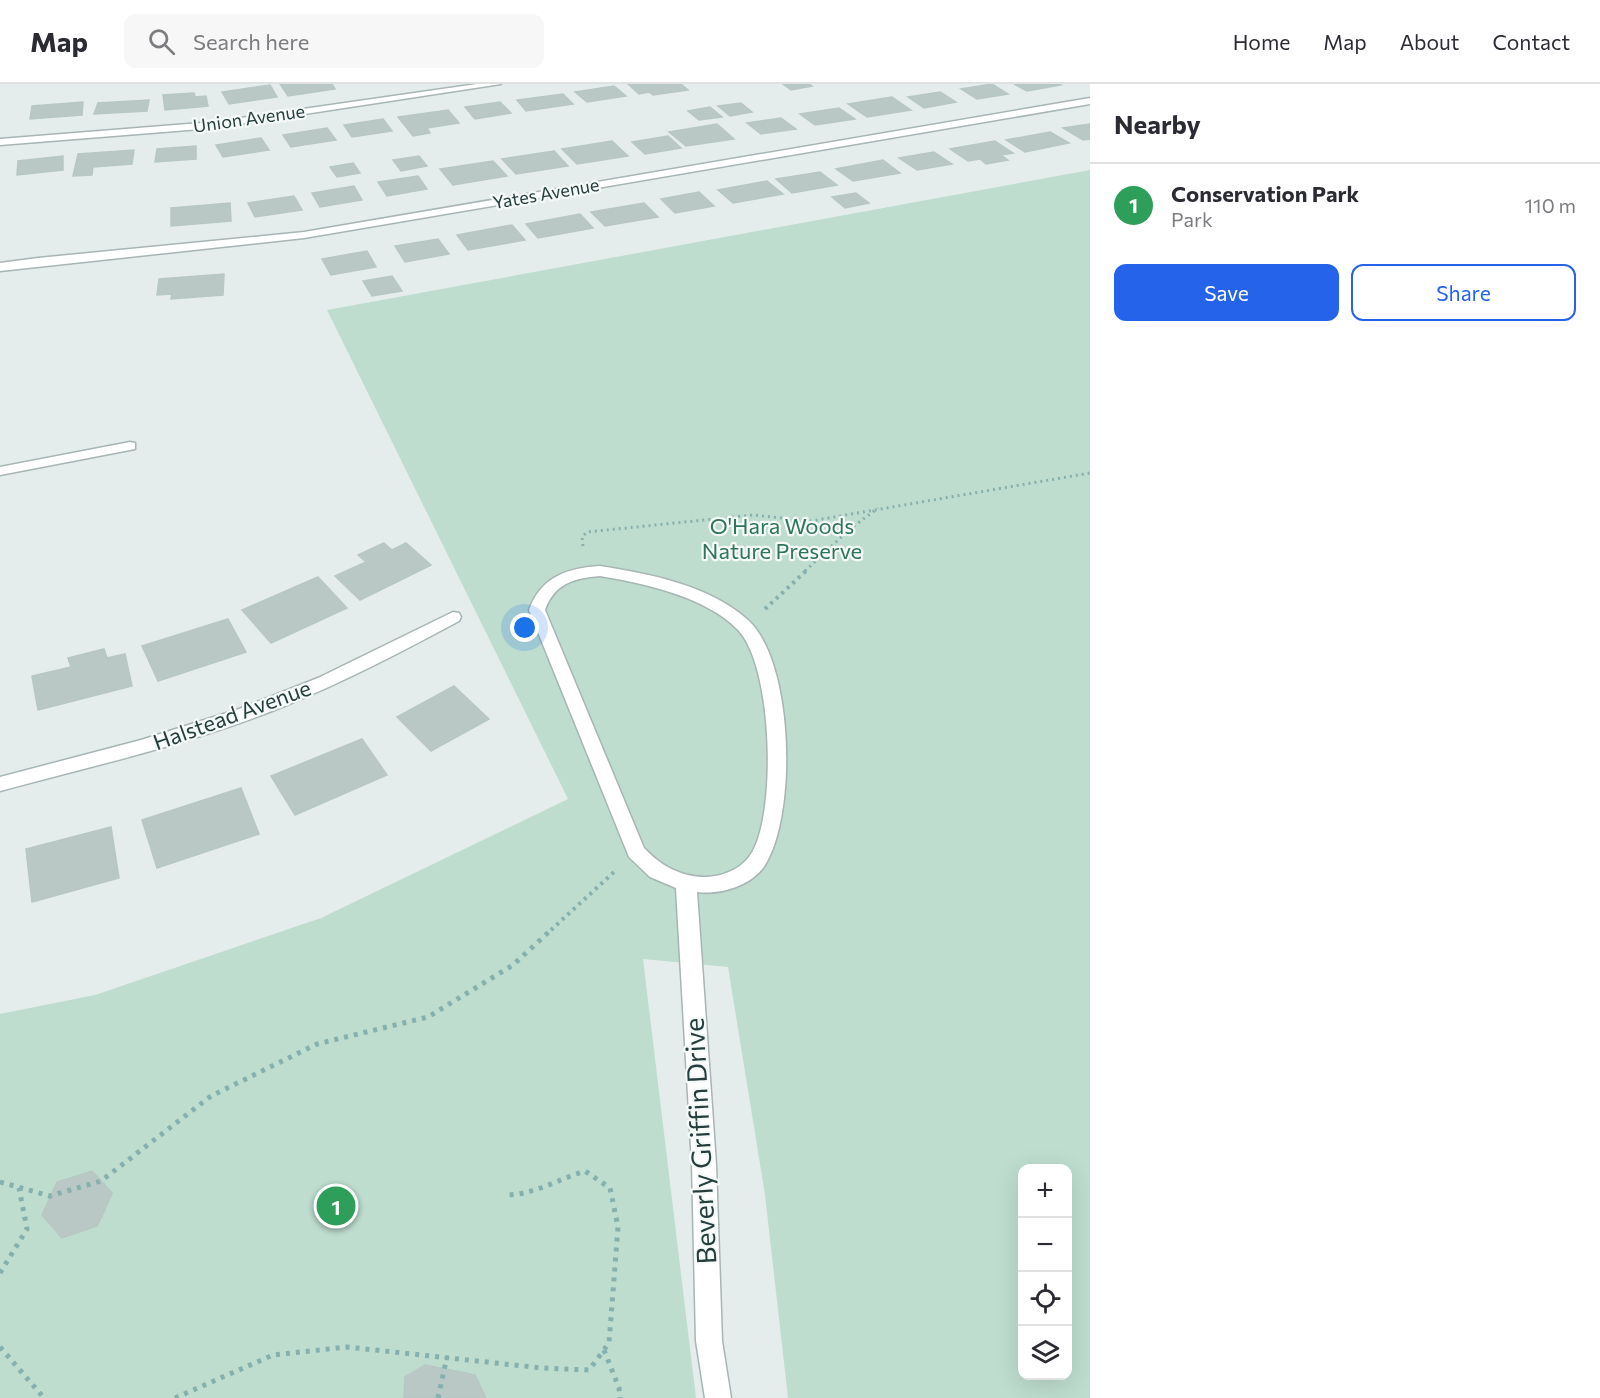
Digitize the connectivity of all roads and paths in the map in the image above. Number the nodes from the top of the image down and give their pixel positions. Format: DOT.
graph roads {
  1 [pos="496,84"];
  2 [pos="1090,101"];
  3 [pos="0,142"];
  4 [pos="0,267"];
  5 [pos="130,446"];
  6 [pos="0,471"];
  7 [pos="1090,473"];
  8 [pos="879,508"];
  9 [pos="583,572"];
  10 [pos="453,617"];
  11 [pos="746,627"];
  12 [pos="0,784"];
  13 [pos="636,852"];
  14 [pos="686,884"];
  15 [pos="0,1182"];
  16 [pos="19,1188"];
  17 [pos="508,1195"];
  18 [pos="0,1273"];
  19 [pos="0,1347"];
  20 [pos="603,1350"];
  21 [pos="447,1357"];
  22 [pos="44,1398"];
  23 [pos="175,1398"];
  24 [pos="438,1398"];
  25 [pos="620,1398"];
  26 [pos="718,1398"];
  1 -- 3 [label="street, Union Avenue"];
  2 -- 4 [label="street, Yates Avenue"];
  5 -- 6 [label="street"];
  7 -- 8 [label="path"];
  8 -- 9 [label="path"];
  8 -- 11 [label="path"];
  9 -- 11 [label="street"];
  9 -- 13 [label="street"];
  10 -- 12 [label="street, Halstead Avenue"];
  11 -- 14 [label="street"];
  13 -- 14 [label="street"];
  13 -- 16 [label="path"];
  14 -- 26 [label="street, Beverly Griffin Drive"];
  15 -- 16 [label="path"];
  16 -- 18 [label="path"];
  17 -- 20 [label="path"];
  19 -- 22 [label="path"];
  20 -- 21 [label="path"];
  20 -- 25 [label="path"];
  21 -- 23 [label="path"];
  21 -- 24 [label="path"];
}
